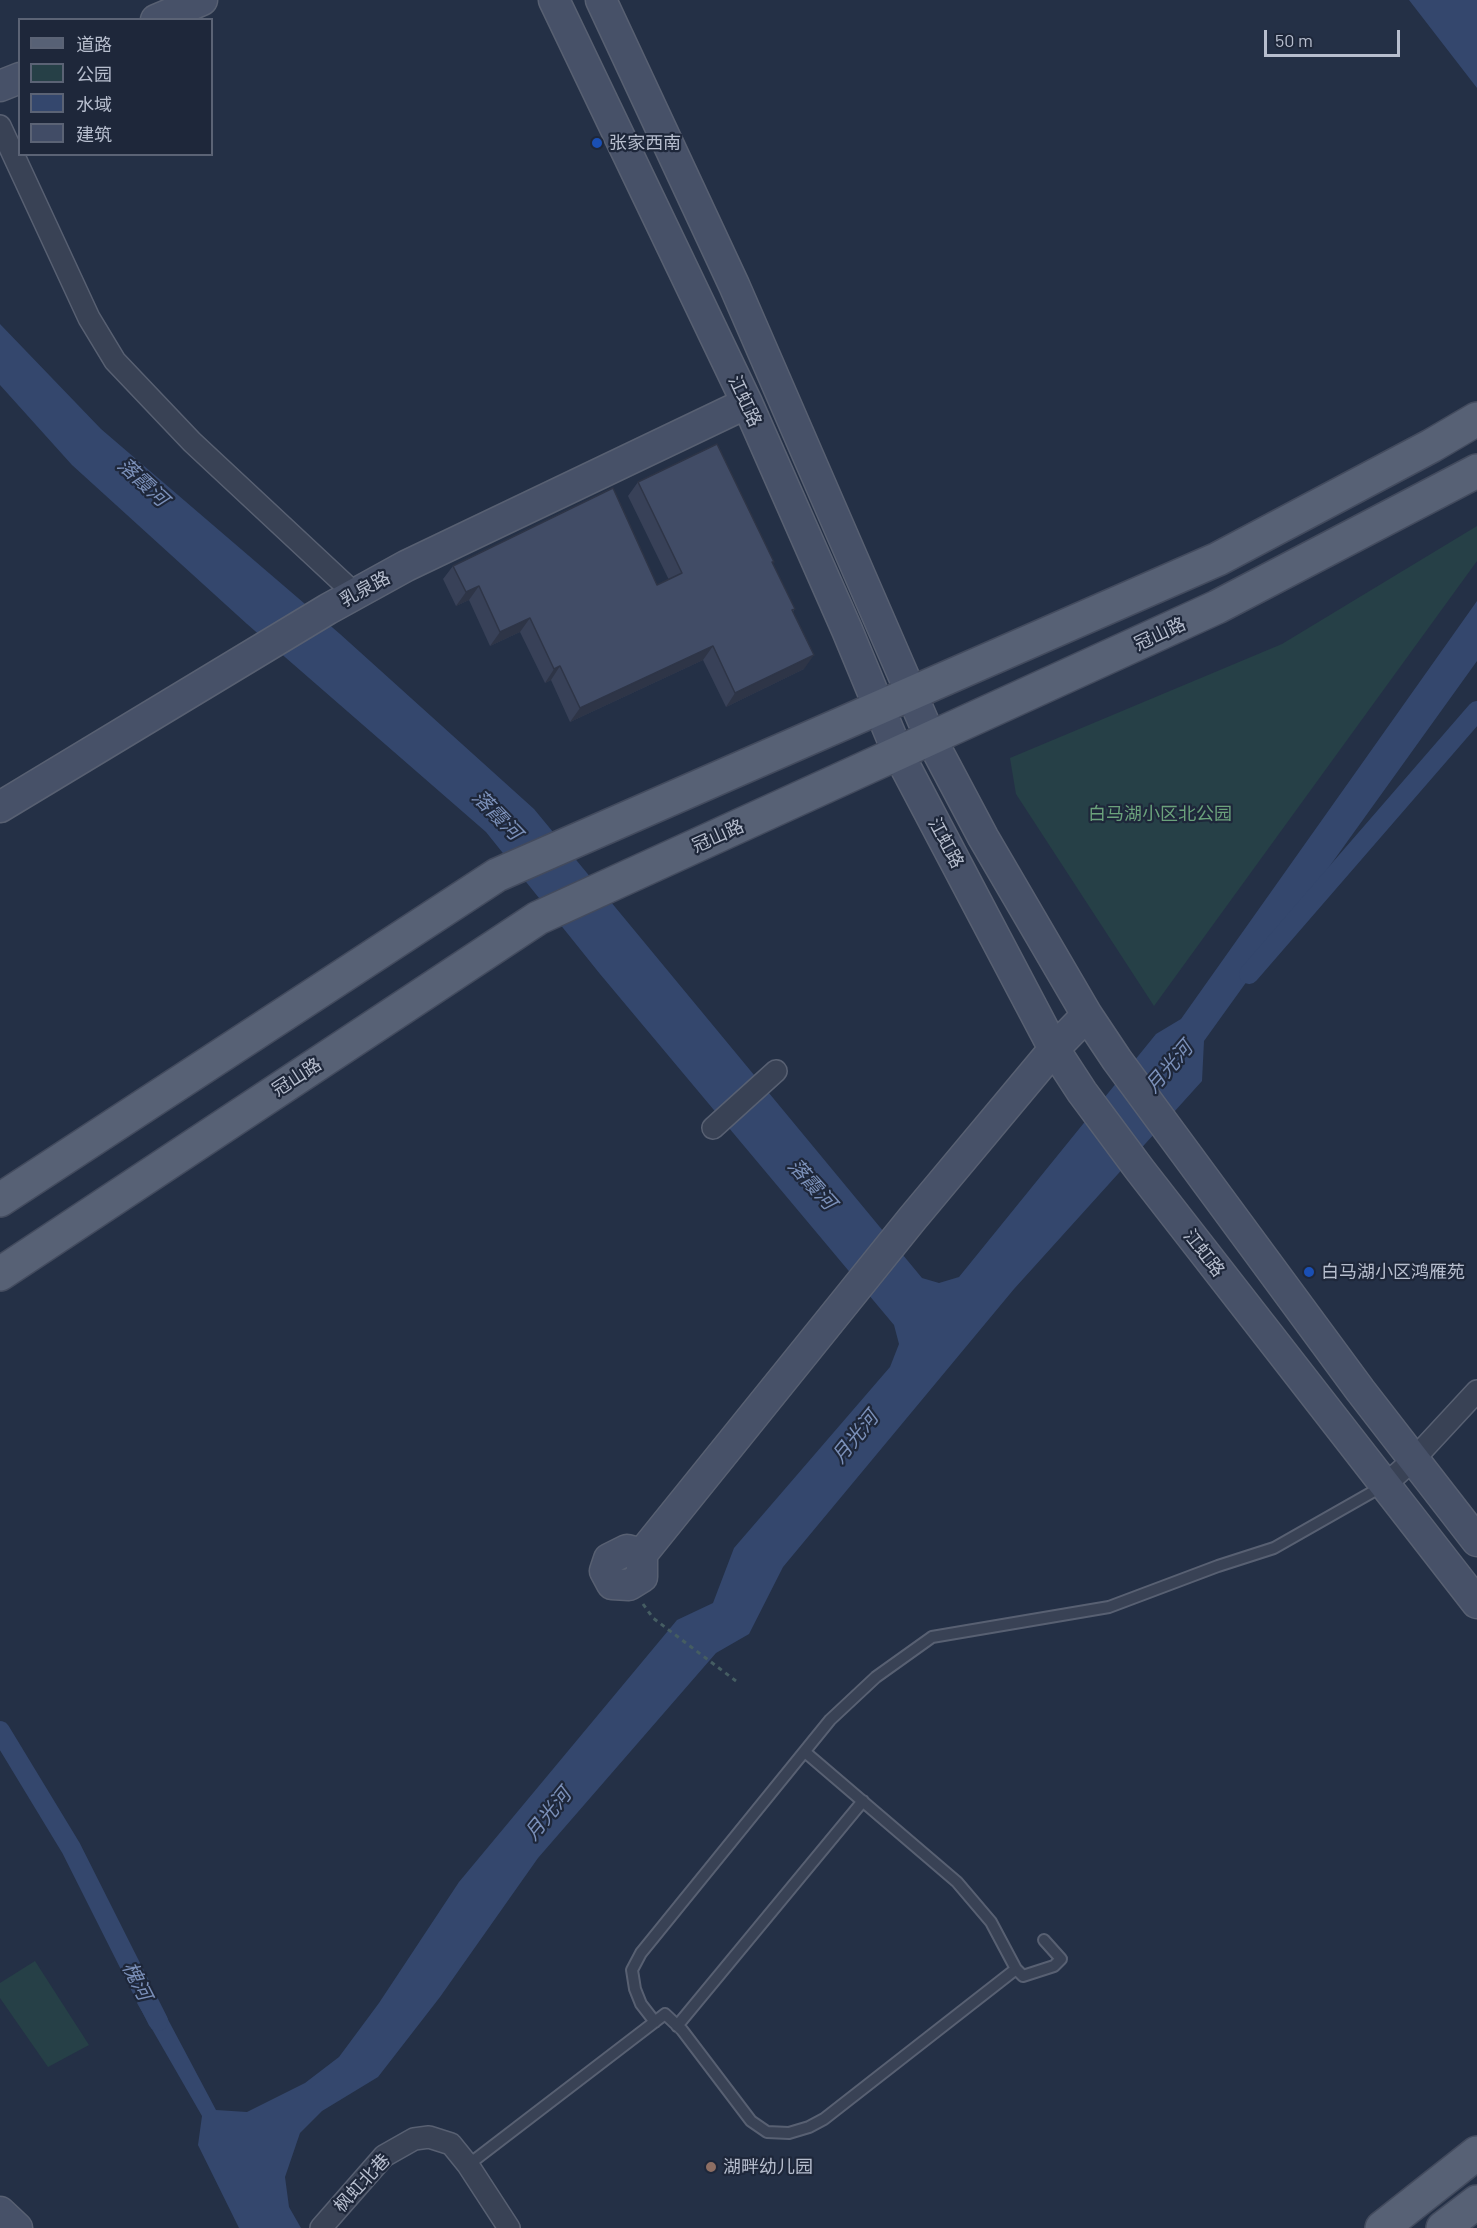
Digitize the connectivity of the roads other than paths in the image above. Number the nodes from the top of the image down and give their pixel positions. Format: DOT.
graph roads {
  1 [pos="202,0"];
  2 [pos="554,0"];
  3 [pos="601,0"];
  4 [pos="161,18"];
  5 [pos="18,79"];
  6 [pos="0,86"];
  7 [pos="0,126"];
  8 [pos="747,403"];
  9 [pos="1477,419"];
  10 [pos="1477,471"];
  11 [pos="355,594"];
  12 [pos="911,694"];
  13 [pos="880,708"];
  14 [pos="931,739"];
  15 [pos="898,753"];
  16 [pos="0,807"];
  17 [pos="1087,1015"];
  18 [pos="1054,1049"];
  19 [pos="776,1071"];
  20 [pos="713,1128"];
  21 [pos="0,1200"];
  22 [pos="0,1274"];
  23 [pos="1477,1391"];
  24 [pos="1414,1459"];
  25 [pos="1385,1485"];
  26 [pos="1477,1541"];
  27 [pos="642,1554"];
  28 [pos="1477,1603"];
  29 [pos="806,1752"];
  30 [pos="863,1801"];
  31 [pos="1044,1940"];
  32 [pos="1016,1969"];
  33 [pos="655,2022"];
  34 [pos="677,2026"];
  35 [pos="1477,2153"];
  36 [pos="468,2165"];
  37 [pos="1477,2202"];
  38 [pos="0,2212"];
  39 [pos="326,2222"];
  40 [pos="1390,2226"];
  41 [pos="17,2228"];
  42 [pos="509,2228"];
  43 [pos="1443,2228"];
  1 -- 4 [label="main road"];
  2 -- 8 [label="main road, 江虹路"];
  3 -- 12 [label="main road, 江虹路"];
  5 -- 6 [label="main road"];
  7 -- 11 [label="street"];
  8 -- 11 [label="main road, 乳泉路"];
  8 -- 13 [label="main road, 江虹路"];
  9 -- 12 [label="main road"];
  10 -- 14 [label="main road, 冠山路"];
  11 -- 16 [label="main road, 乳泉路"];
  12 -- 13 [label="main road"];
  12 -- 14 [label="main road, 江虹路"];
  13 -- 15 [label="main road, 江虹路"];
  13 -- 21 [label="main road"];
  14 -- 15 [label="main road, 冠山路"];
  14 -- 17 [label="main road, 江虹路"];
  15 -- 18 [label="main road, 江虹路"];
  15 -- 22 [label="main road, 冠山路"];
  17 -- 18 [label="main road"];
  17 -- 24 [label="main road, 江虹路"];
  18 -- 25 [label="main road, 江虹路"];
  18 -- 27 [label="main road"];
  19 -- 20 [label="street"];
  23 -- 24 [label="street"];
  24 -- 25 [label="street"];
  24 -- 26 [label="main road, 江虹路"];
  25 -- 28 [label="main road, 江虹路"];
  25 -- 29 [label="lane"];
  29 -- 30 [label="lane"];
  29 -- 33 [label="lane"];
  30 -- 32 [label="lane"];
  30 -- 34 [label="lane"];
  31 -- 32 [label="lane"];
  32 -- 34 [label="lane"];
  33 -- 34 [label="lane"];
  33 -- 36 [label="lane"];
  35 -- 40 [label="main road"];
  36 -- 39 [label="street, 枫虹北巷"];
  36 -- 42 [label="street, 枫虹北巷"];
  37 -- 43 [label="main road"];
  38 -- 41 [label="main road"];
}
